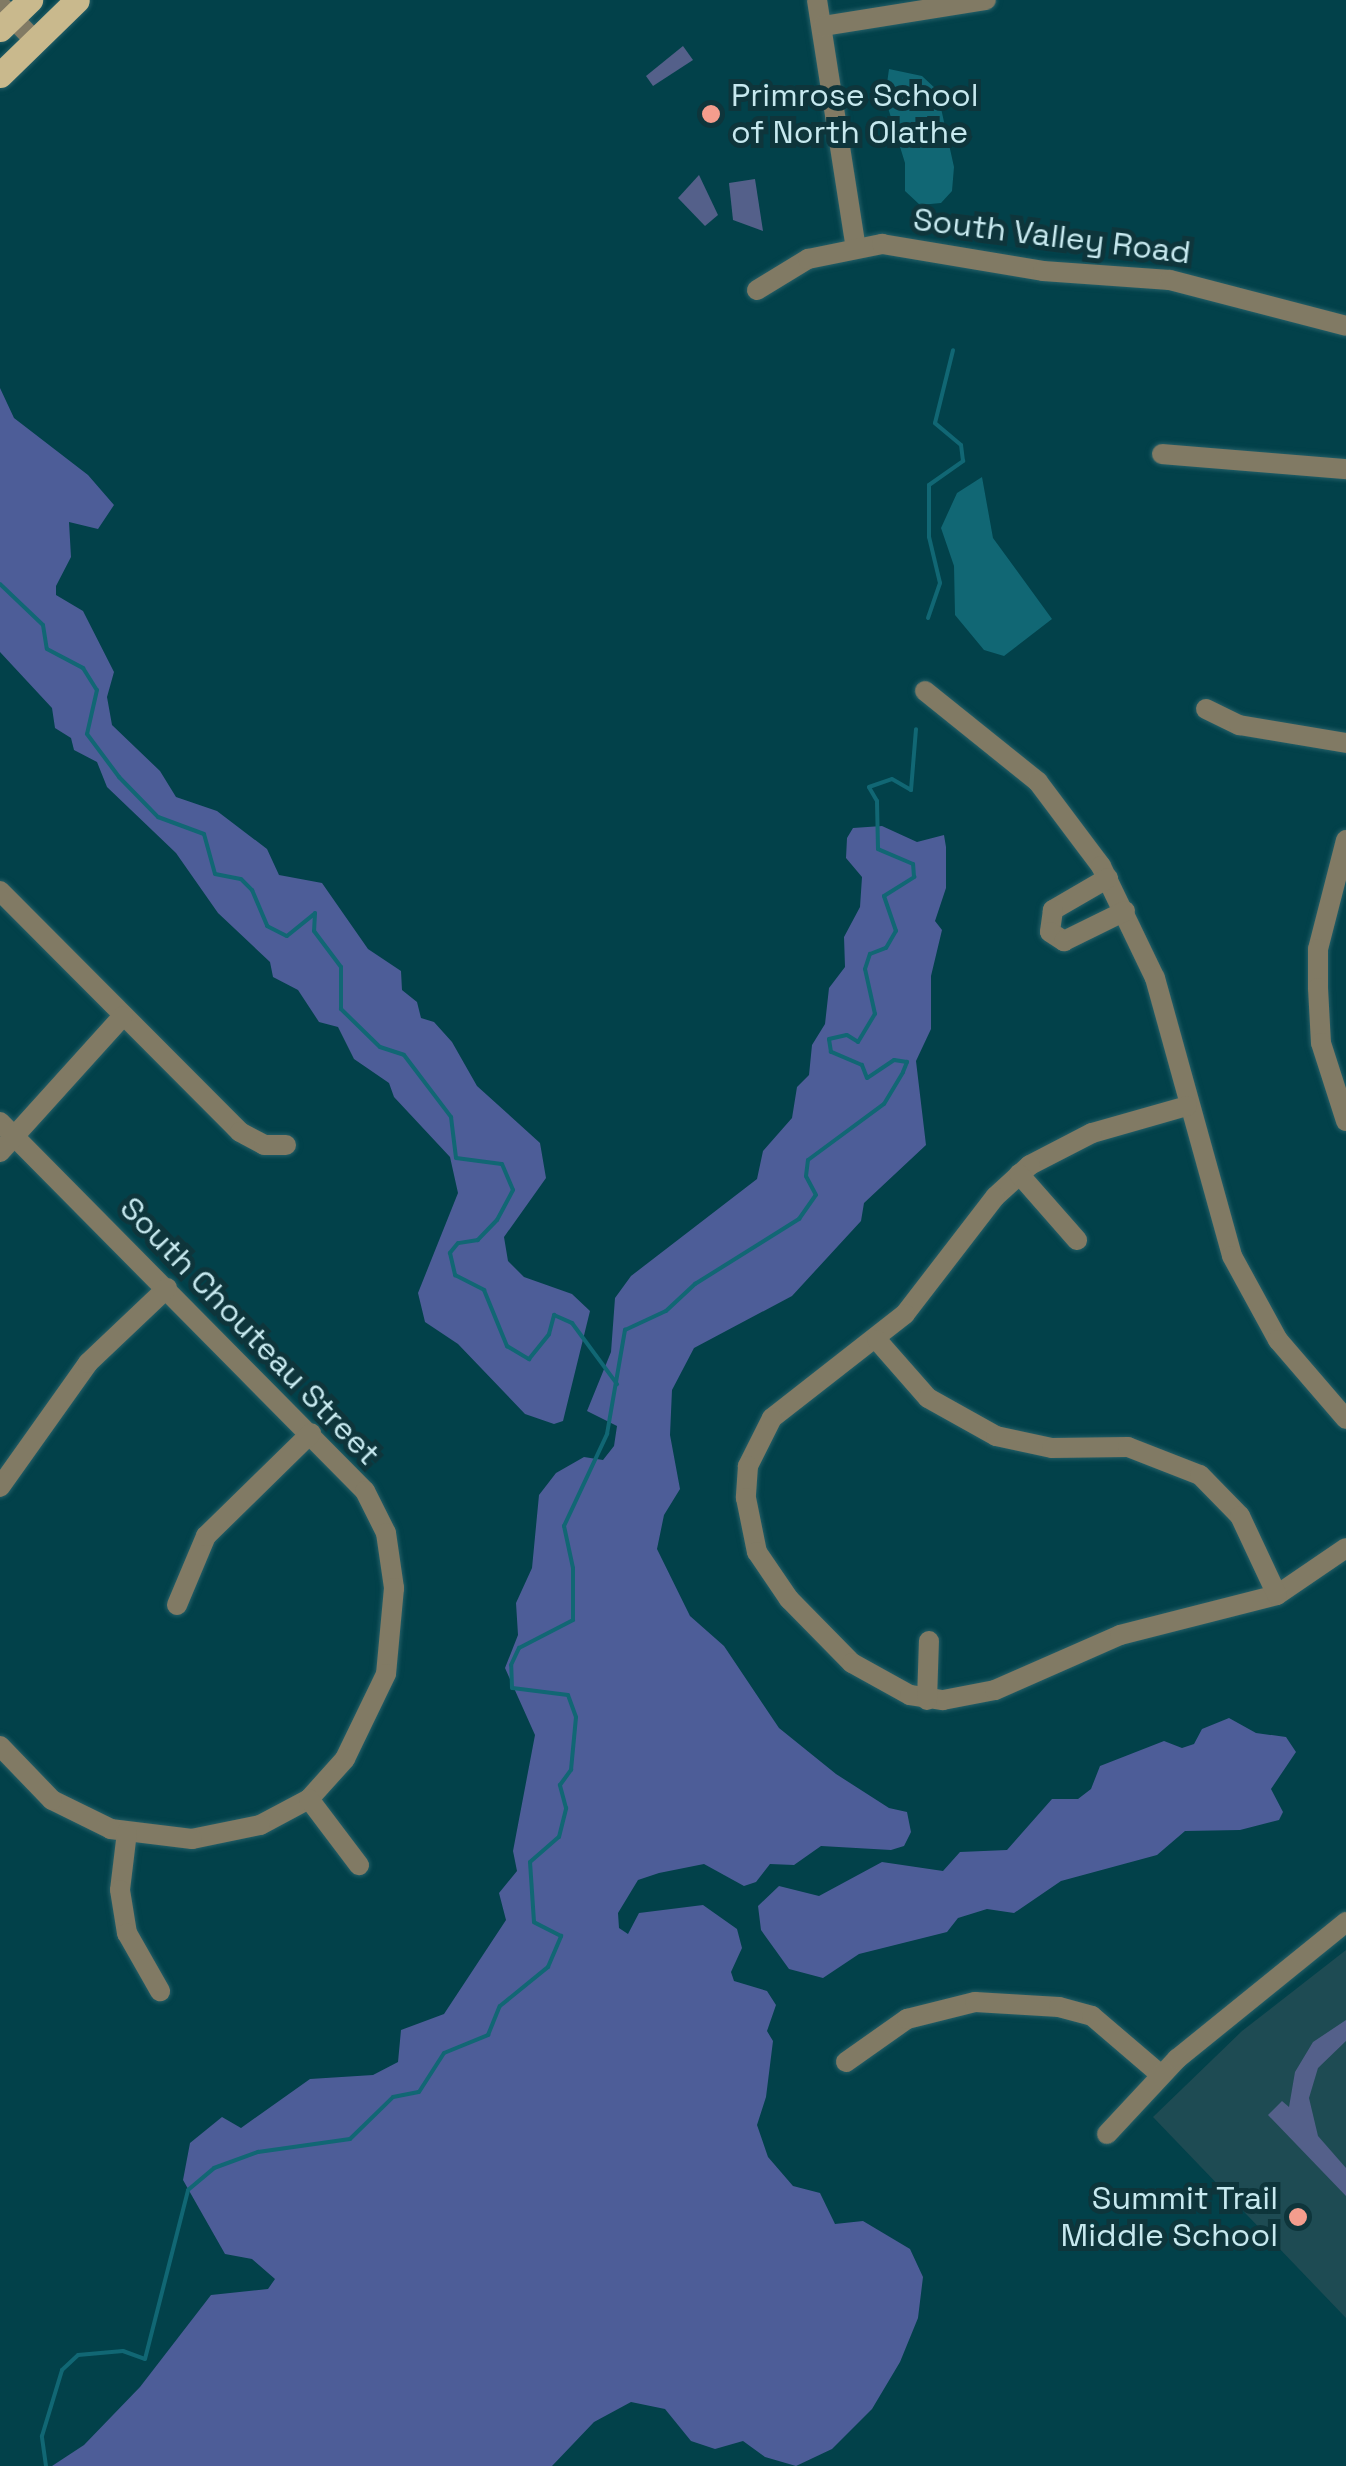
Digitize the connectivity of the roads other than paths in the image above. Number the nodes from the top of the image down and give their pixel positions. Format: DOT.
graph roads {
  1 [pos="77,0"];
  2 [pos="817,0"];
  3 [pos="986,0"];
  4 [pos="10,13"];
  5 [pos="822,26"];
  6 [pos="35,41"];
  7 [pos="4,63"];
  8 [pos="855,244"];
  9 [pos="756,290"];
  10 [pos="1346,326"];
  11 [pos="1162,454"];
  12 [pos="1346,469"];
  13 [pos="925,692"];
  14 [pos="1206,709"];
  15 [pos="1346,743"];
  16 [pos="1346,840"];
  17 [pos="1108,878"];
  18 [pos="0,891"];
  19 [pos="1125,910"];
  20 [pos="124,1016"];
  21 [pos="1186,1106"];
  22 [pos="1346,1121"];
  23 [pos="4,1136"];
  24 [pos="286,1145"];
  25 [pos="1019,1174"];
  26 [pos="1077,1240"];
  27 [pos="166,1288"];
  28 [pos="877,1340"];
  29 [pos="1346,1419"];
  30 [pos="311,1433"];
  31 [pos="0,1487"];
  32 [pos="1346,1548"];
  33 [pos="1277,1595"];
  34 [pos="177,1605"];
  35 [pos="929,1641"];
  36 [pos="927,1700"];
  37 [pos="0,1746"];
  38 [pos="309,1798"];
  39 [pos="127,1832"];
  40 [pos="359,1865"];
  41 [pos="1346,1922"];
  42 [pos="160,1992"];
  43 [pos="846,2062"];
  44 [pos="1160,2074"];
  45 [pos="1107,2134"];
  1 -- 6 [label="main road"];
  2 -- 5 [label="street"];
  3 -- 5 [label="street"];
  4 -- 6 [label="street"];
  5 -- 8 [label="street"];
  6 -- 7 [label="main road"];
  8 -- 9 [label="street, South Valley Road"];
  8 -- 10 [label="street, South Valley Road"];
  11 -- 12 [label="street"];
  13 -- 17 [label="street"];
  14 -- 15 [label="street"];
  16 -- 22 [label="street"];
  17 -- 19 [label="street"];
  17 -- 19 [label="street"];
  18 -- 20 [label="street"];
  19 -- 21 [label="street"];
  20 -- 23 [label="street"];
  20 -- 24 [label="street"];
  21 -- 25 [label="street"];
  21 -- 29 [label="street"];
  23 -- 27 [label="street, South Chouteau Street"];
  25 -- 26 [label="street"];
  25 -- 28 [label="street"];
  27 -- 30 [label="street, South Chouteau Street"];
  27 -- 31 [label="street"];
  28 -- 33 [label="street"];
  28 -- 36 [label="street"];
  30 -- 34 [label="street"];
  30 -- 38 [label="street, South Chouteau Street"];
  32 -- 33 [label="street"];
  33 -- 36 [label="street"];
  35 -- 36 [label="street"];
  37 -- 39 [label="street"];
  38 -- 39 [label="street, South Chouteau Street"];
  38 -- 40 [label="street"];
  39 -- 42 [label="street"];
  41 -- 44 [label="street"];
  43 -- 44 [label="street"];
  44 -- 45 [label="street"];
}
